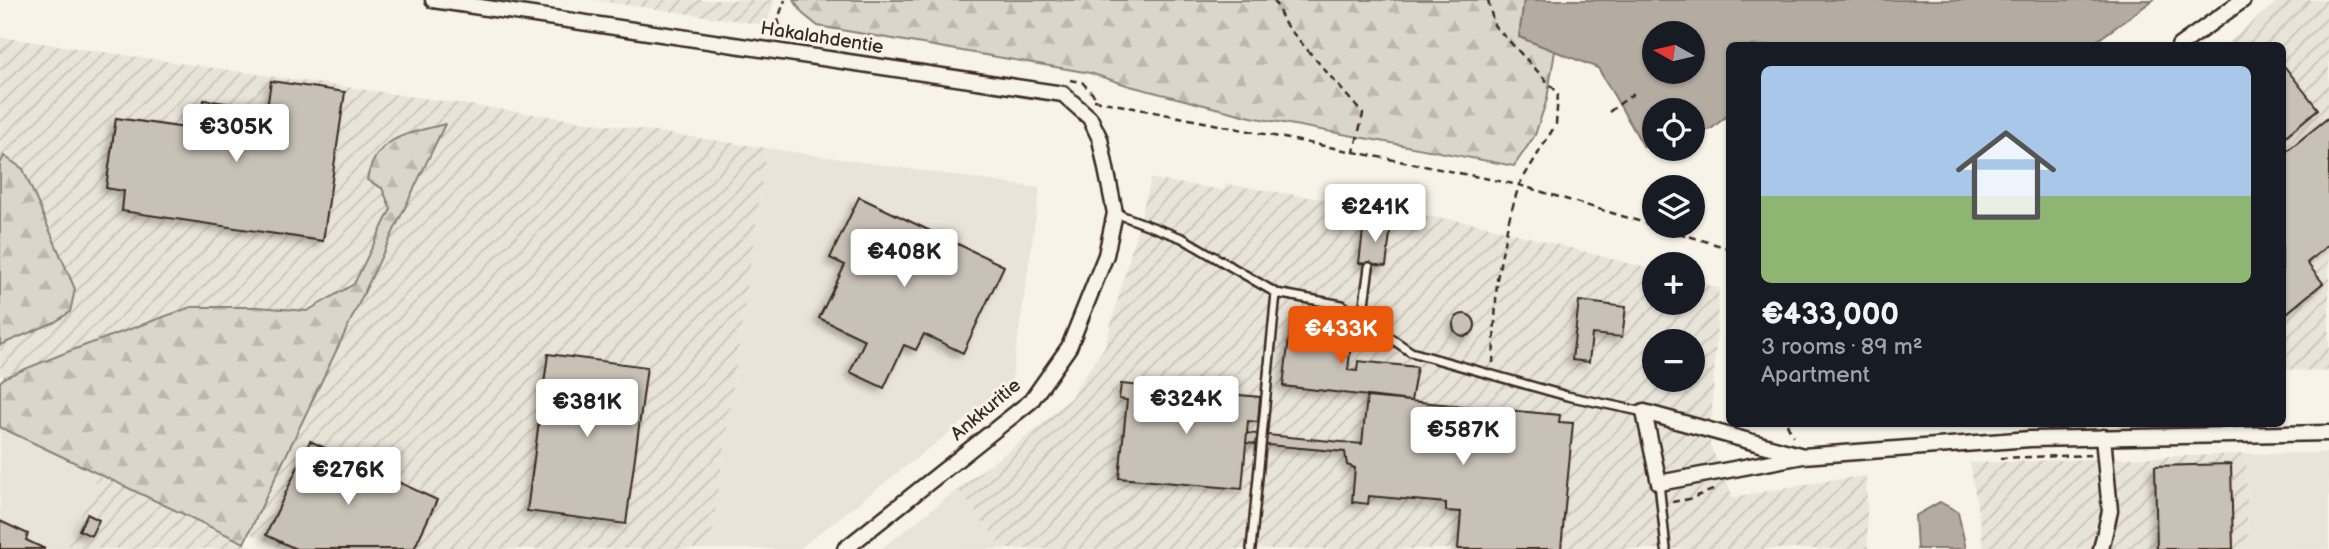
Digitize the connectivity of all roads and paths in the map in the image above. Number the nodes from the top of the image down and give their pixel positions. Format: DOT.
graph roads {
  1 [pos="433,0"];
  2 [pos="785,0"];
  3 [pos="1274,0"];
  4 [pos="1488,0"];
  5 [pos="2243,0"];
  6 [pos="2185,42"];
  7 [pos="778,51"];
  8 [pos="1634,93"];
  9 [pos="1063,94"];
  10 [pos="1609,112"];
  11 [pos="1354,152"];
  12 [pos="1519,185"];
  13 [pos="1115,213"];
  14 [pos="1726,249"];
  15 [pos="1369,267"];
  16 [pos="1276,293"];
  17 [pos="1362,319"];
  18 [pos="1493,375"];
  19 [pos="1644,412"];
  20 [pos="2329,433"];
  21 [pos="2103,437"];
  22 [pos="2105,454"];
  23 [pos="1803,456"];
  24 [pos="1994,458"];
  25 [pos="1659,483"];
  26 [pos="1714,489"];
  27 [pos="1660,504"];
  28 [pos="845,549"];
  29 [pos="1251,549"];
  30 [pos="1666,549"];
  31 [pos="2101,549"];
  1 -- 7 [label="street, Hakalahdentie"];
  2 -- 7 [label="path"];
  3 -- 11 [label="path"];
  4 -- 12 [label="path"];
  5 -- 6 [label="street"];
  7 -- 9 [label="street, Hakalahdentie"];
  8 -- 10 [label="path"];
  9 -- 11 [label="path"];
  9 -- 13 [label="street, Ankkuritie"];
  11 -- 12 [label="path"];
  12 -- 14 [label="path"];
  12 -- 18 [label="path"];
  13 -- 16 [label="lane"];
  13 -- 28 [label="street, Ankkuritie"];
  15 -- 17 [label="lane"];
  16 -- 17 [label="lane"];
  16 -- 29 [label="lane"];
  17 -- 18 [label="lane"];
  18 -- 19 [label="lane"];
  19 -- 23 [label="street"];
  19 -- 25 [label="street"];
  20 -- 21 [label="street"];
  21 -- 22 [label="street"];
  21 -- 23 [label="street"];
  22 -- 24 [label="path"];
  22 -- 31 [label="street"];
  23 -- 25 [label="street"];
  25 -- 27 [label="lane"];
  26 -- 27 [label="path"];
  27 -- 30 [label="lane"];
}
